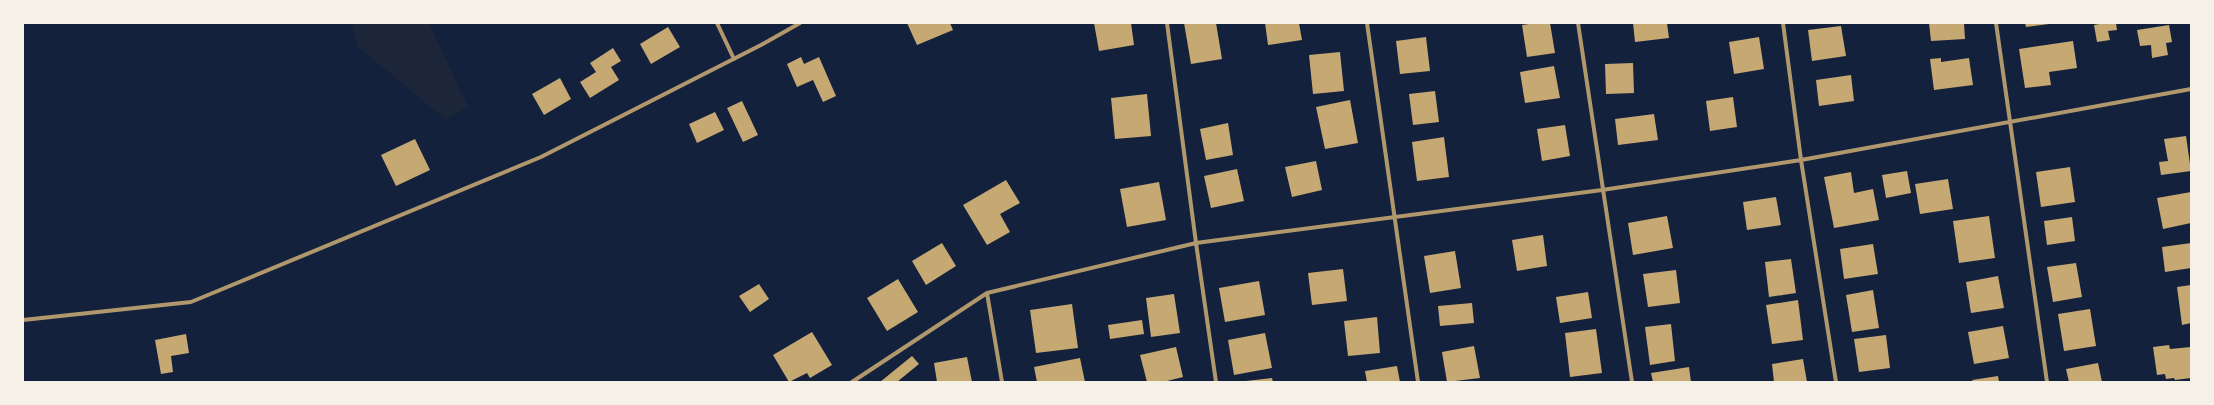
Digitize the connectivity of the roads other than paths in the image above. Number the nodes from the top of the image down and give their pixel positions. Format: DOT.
graph roads {
  1 [pos="717,23"];
  2 [pos="800,23"];
  3 [pos="1167,23"];
  4 [pos="1367,23"];
  5 [pos="1578,23"];
  6 [pos="1784,23"];
  7 [pos="1996,23"];
  8 [pos="734,59"];
  9 [pos="2191,89"];
  10 [pos="2010,120"];
  11 [pos="1801,160"];
  12 [pos="1602,190"];
  13 [pos="1394,218"];
  14 [pos="1196,243"];
  15 [pos="987,292"];
  16 [pos="23,320"];
  17 [pos="852,382"];
  18 [pos="1002,382"];
  19 [pos="1216,382"];
  20 [pos="1418,382"];
  21 [pos="1632,382"];
  22 [pos="1836,382"];
  23 [pos="2047,382"];
  1 -- 8 [label="street"];
  2 -- 8 [label="street"];
  3 -- 14 [label="street"];
  4 -- 13 [label="street"];
  5 -- 12 [label="street"];
  6 -- 11 [label="street"];
  7 -- 10 [label="street"];
  8 -- 16 [label="street"];
  9 -- 10 [label="street"];
  10 -- 11 [label="street"];
  10 -- 23 [label="street"];
  11 -- 12 [label="street"];
  11 -- 22 [label="street"];
  12 -- 13 [label="street"];
  12 -- 21 [label="street"];
  13 -- 14 [label="street"];
  13 -- 20 [label="street"];
  14 -- 15 [label="street"];
  14 -- 19 [label="street"];
  15 -- 17 [label="street"];
  15 -- 18 [label="street"];
}
